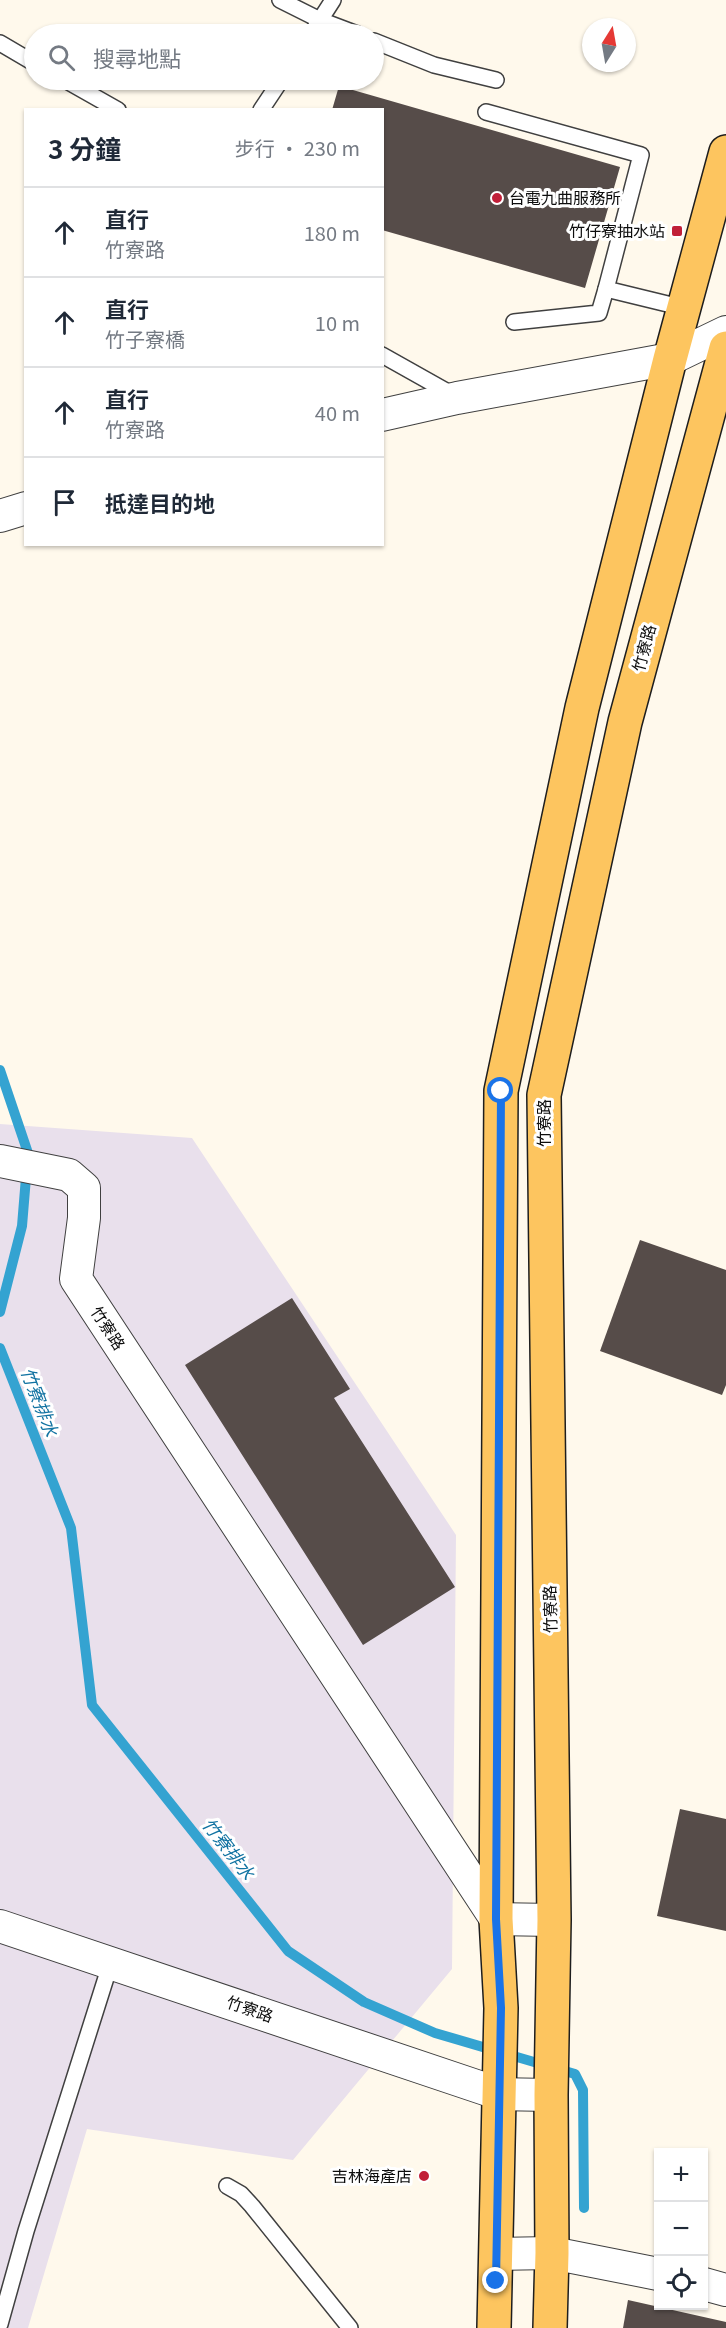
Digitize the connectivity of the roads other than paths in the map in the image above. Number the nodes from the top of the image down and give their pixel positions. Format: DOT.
graph roads {
  1 [pos="280,0"];
  2 [pos="333,0"];
  3 [pos="320,20"];
  4 [pos="317,24"];
  5 [pos="331,24"];
  6 [pos="0,43"];
  7 [pos="384,45"];
  8 [pos="24,57"];
  9 [pos="496,80"];
  10 [pos="83,90"];
  11 [pos="274,90"];
  12 [pos="114,108"];
  13 [pos="262,108"];
  14 [pos="486,112"];
  15 [pos="726,152"];
  16 [pos="606,289"];
  17 [pos="684,308"];
  18 [pos="514,322"];
  19 [pos="726,332"];
  20 [pos="726,348"];
  21 [pos="384,356"];
  22 [pos="670,359"];
  23 [pos="457,398"];
  24 [pos="384,415"];
  25 [pos="24,509"];
  26 [pos="0,516"];
  27 [pos="0,1161"];
  28 [pos="496,1919"];
  29 [pos="554,1920"];
  30 [pos="0,1926"];
  31 [pos="111,1962"];
  32 [pos="500,2087"];
  33 [pos="551,2092"];
  34 [pos="227,2186"];
  35 [pos="552,2253"];
  36 [pos="497,2254"];
  37 [pos="654,2273"];
  38 [pos="708,2285"];
  39 [pos="726,2290"];
  40 [pos="0,2324"];
  41 [pos="350,2328"];
  42 [pos="494,2328"];
  43 [pos="550,2328"];
  1 -- 3 [label="lane"];
  2 -- 3 [label="lane"];
  3 -- 4 [label="lane"];
  3 -- 5 [label="lane"];
  6 -- 8 [label="lane"];
  7 -- 9 [label="lane"];
  10 -- 12 [label="lane"];
  11 -- 13 [label="lane"];
  14 -- 16 [label="lane"];
  15 -- 17 [label="main road"];
  16 -- 17 [label="lane"];
  16 -- 18 [label="lane"];
  17 -- 22 [label="main road"];
  19 -- 22 [label="street"];
  20 -- 29 [label="main road, 竹寮路"];
  21 -- 23 [label="lane"];
  22 -- 23 [label="street"];
  22 -- 28 [label="main road"];
  23 -- 24 [label="street"];
  25 -- 26 [label="street"];
  27 -- 28 [label="street, 竹寮路"];
  28 -- 29 [label="street"];
  28 -- 32 [label="main road"];
  29 -- 33 [label="main road, 竹寮路"];
  30 -- 31 [label="street, 竹寮路"];
  31 -- 32 [label="street, 竹寮路"];
  31 -- 40 [label="lane"];
  32 -- 33 [label="street, 竹寮路"];
  32 -- 36 [label="main road"];
  33 -- 35 [label="main road"];
  34 -- 41 [label="lane"];
  35 -- 36 [label="street"];
  35 -- 37 [label="street"];
  35 -- 43 [label="main road"];
  36 -- 42 [label="main road"];
  38 -- 39 [label="street"];
}
